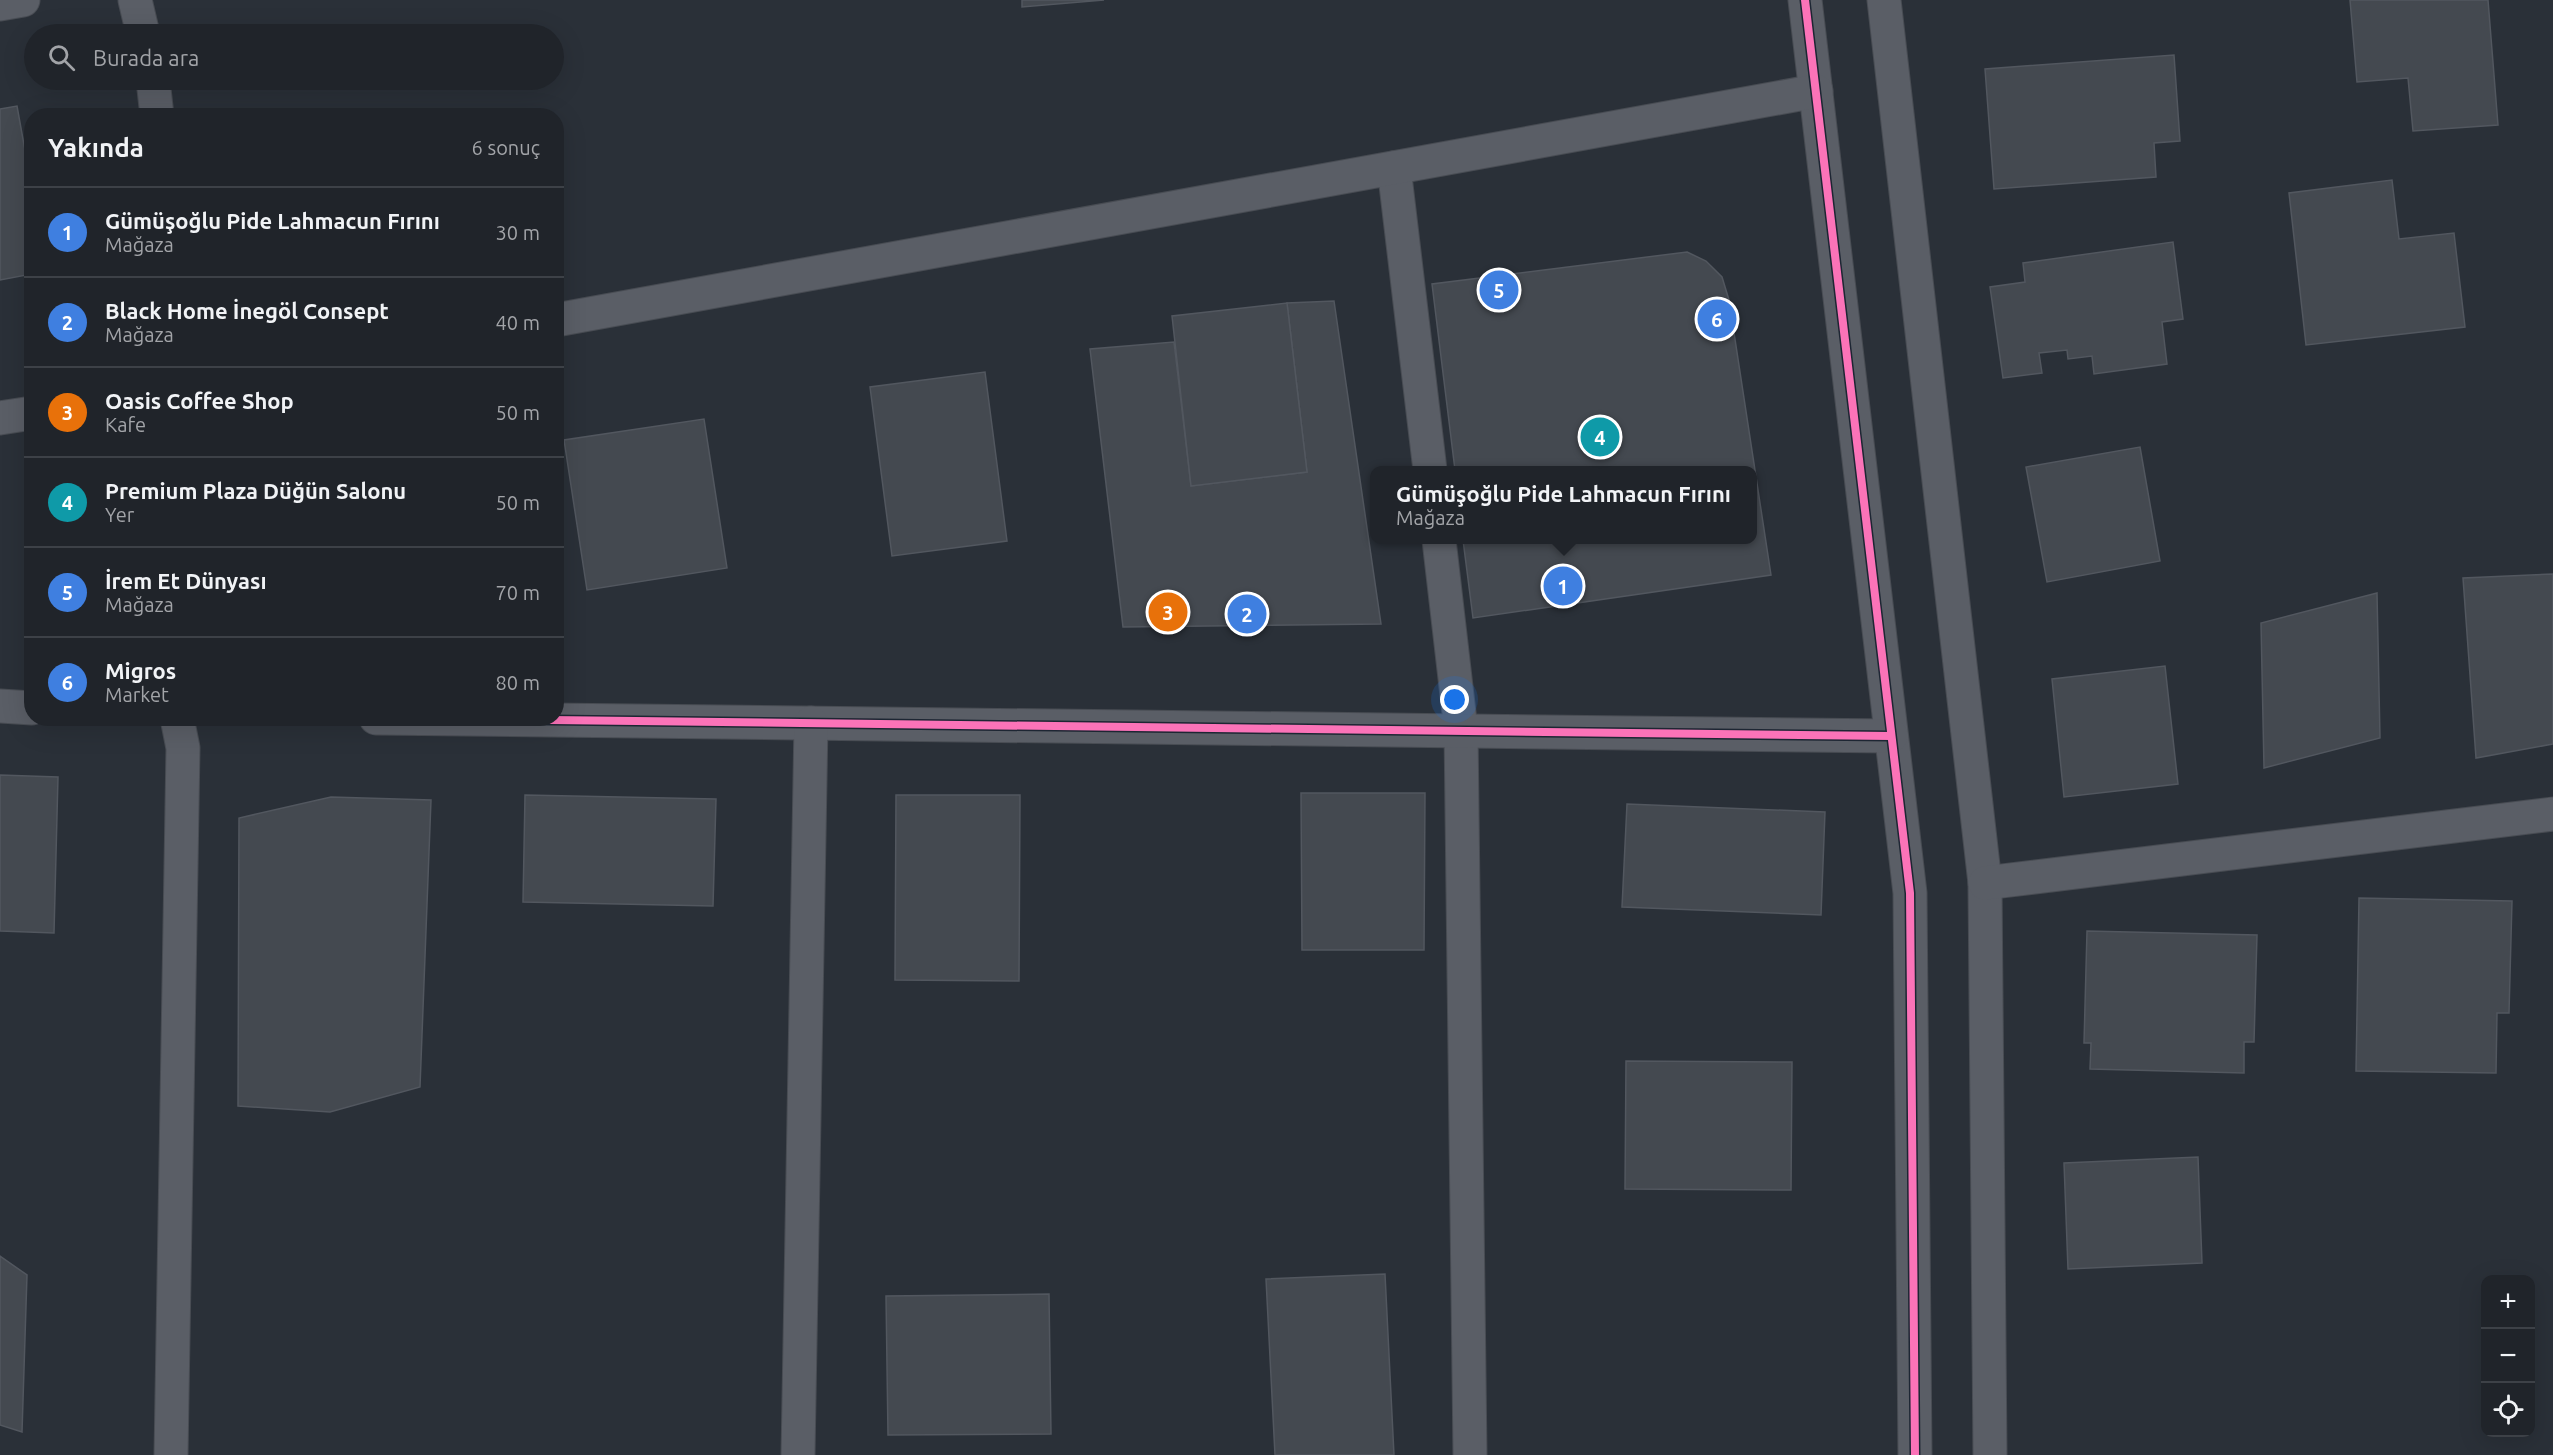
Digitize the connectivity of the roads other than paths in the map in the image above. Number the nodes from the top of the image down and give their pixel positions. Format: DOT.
graph roads {
  1 [pos="23,0"];
  2 [pos="135,0"];
  3 [pos="1805,0"];
  4 [pos="1884,0"];
  5 [pos="0,4"];
  6 [pos="141,24"];
  7 [pos="154,90"];
  8 [pos="1816,91"];
  9 [pos="156,108"];
  10 [pos="1394,168"];
  11 [pos="564,319"];
  12 [pos="24,414"];
  13 [pos="0,418"];
  14 [pos="1429,466"];
  15 [pos="1438,544"];
  16 [pos="0,706"];
  17 [pos="24,708"];
  18 [pos="564,720"];
  19 [pos="811,723"];
  20 [pos="179,726"];
  21 [pos="1461,730"];
  22 [pos="1892,736"];
  23 [pos="2553,814"];
  24 [pos="1984,883"];
  25 [pos="171,1455"];
  26 [pos="798,1455"];
  27 [pos="1470,1455"];
  28 [pos="1915,1455"];
  29 [pos="1990,1455"];
  1 -- 5 [label="street"];
  2 -- 6 [label="street"];
  3 -- 8 [label="street"];
  4 -- 24 [label="street"];
  7 -- 9 [label="street"];
  8 -- 10 [label="street"];
  8 -- 22 [label="street"];
  10 -- 11 [label="street"];
  10 -- 14 [label="street"];
  12 -- 13 [label="street"];
  15 -- 21 [label="street"];
  16 -- 17 [label="street"];
  18 -- 19 [label="street"];
  19 -- 21 [label="street"];
  19 -- 26 [label="street"];
  20 -- 25 [label="street"];
  21 -- 22 [label="street"];
  21 -- 27 [label="street"];
  22 -- 28 [label="street"];
  23 -- 24 [label="street"];
  24 -- 29 [label="street"];
}
